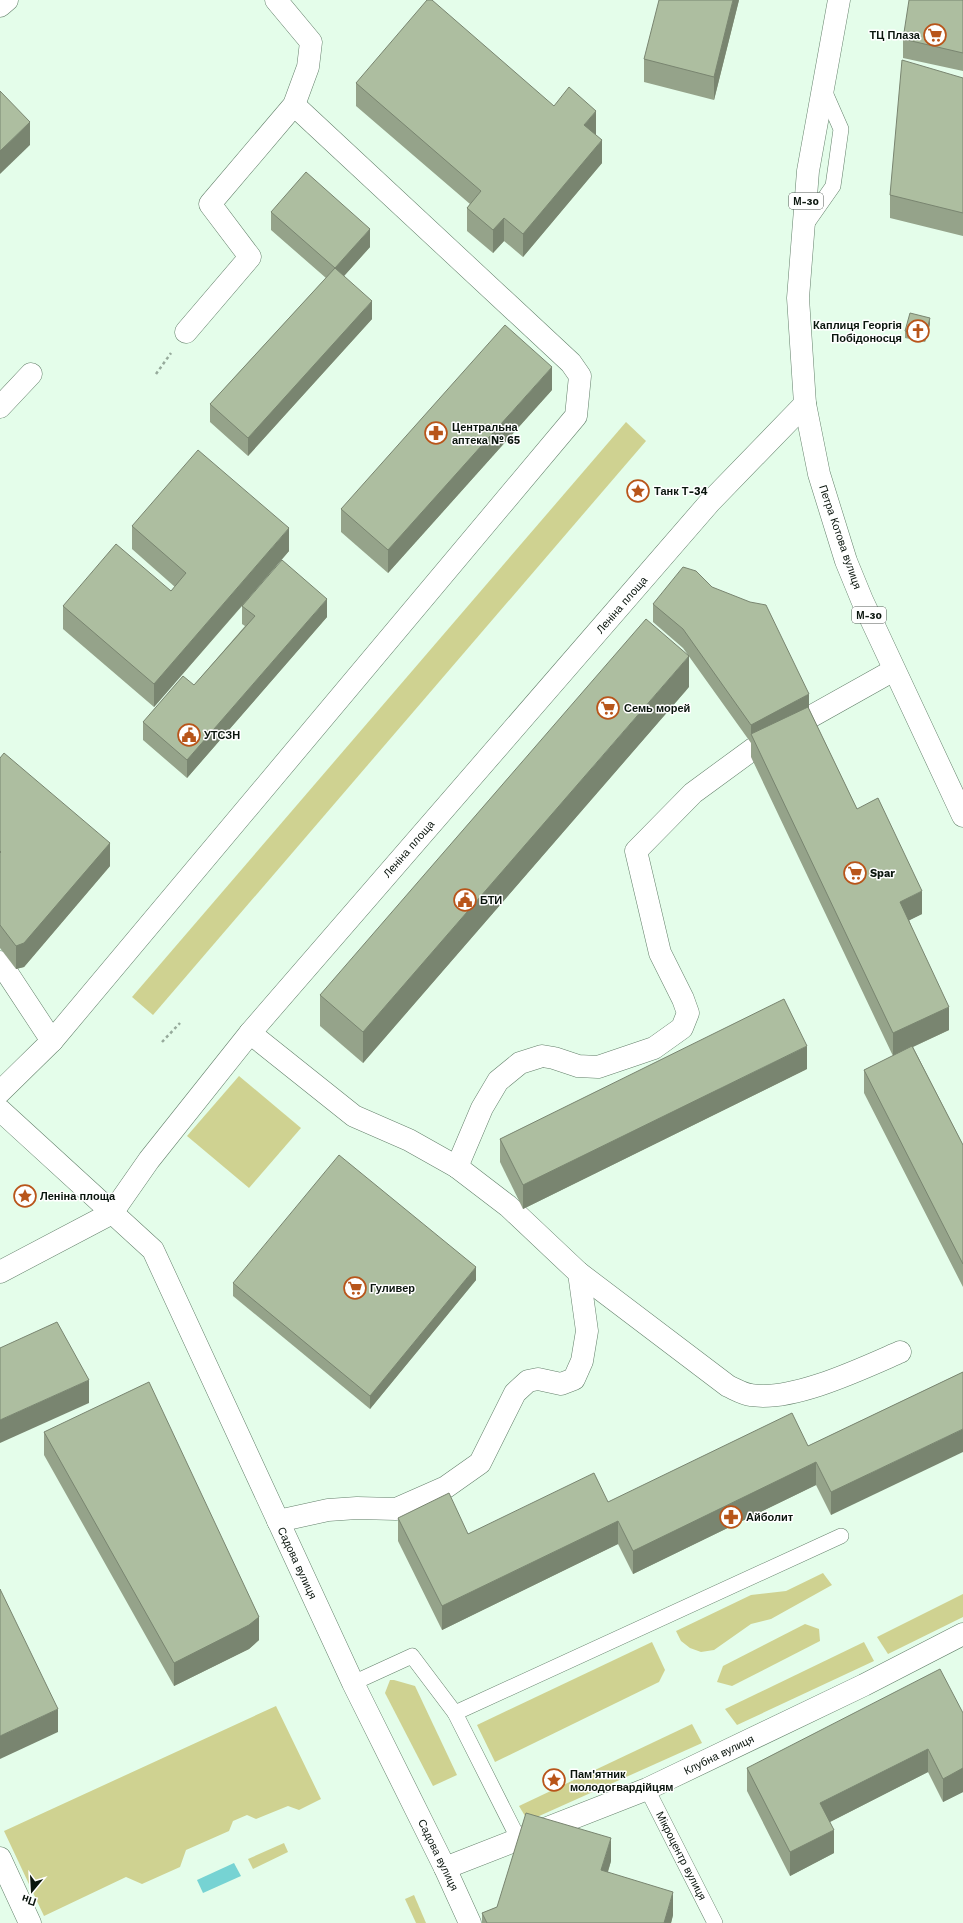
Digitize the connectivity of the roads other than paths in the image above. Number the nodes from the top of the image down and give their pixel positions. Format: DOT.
graph roads {
  1 [pos="7,0"];
  2 [pos="276,0"];
  3 [pos="839,0"];
  4 [pos="0,6"];
  5 [pos="294,105"];
  6 [pos="186,332"];
  7 [pos="31,374"];
  8 [pos="806,404"];
  9 [pos="0,407"];
  10 [pos="894,670"];
  11 [pos="963,816"];
  12 [pos="0,962"];
  13 [pos="250,1033"];
  14 [pos="52,1041"];
  15 [pos="0,1092"];
  16 [pos="0,1110"];
  17 [pos="457,1167"];
  18 [pos="112,1213"];
  19 [pos="0,1272"];
  20 [pos="579,1273"];
  21 [pos="900,1352"];
  22 [pos="278,1521"];
  23 [pos="841,1536"];
  24 [pos="963,1634"];
  25 [pos="353,1683"];
  26 [pos="455,1713"];
  27 [pos="647,1789"];
  28 [pos="518,1838"];
  29 [pos="0,1858"];
  30 [pos="445,1868"];
  31 [pos="30,1923"];
  32 [pos="470,1923"];
  33 [pos="715,1923"];
  1 -- 4 [label="main road"];
  2 -- 5 [label="main road"];
  3 -- 8 [label="main road, М-30"];
  5 -- 6 [label="main road"];
  5 -- 14 [label="main road"];
  7 -- 9 [label="main road"];
  8 -- 10 [label="main road, Петра Котова вулиця / М-30"];
  8 -- 13 [label="main road, Леніна площа"];
  10 -- 11 [label="main road, Петра Котова вулиця / М-30"];
  10 -- 17 [label="main road"];
  12 -- 14 [label="main road"];
  13 -- 17 [label="main road"];
  13 -- 18 [label="main road, Леніна площа"];
  14 -- 15 [label="main road"];
  16 -- 18 [label="main road, Садова вулиця"];
  17 -- 20 [label="main road"];
  18 -- 19 [label="main road, Леніна площа"];
  18 -- 22 [label="main road, Садова вулиця"];
  20 -- 21 [label="main road"];
  20 -- 22 [label="main road"];
  22 -- 25 [label="main road, Садова вулиця"];
  23 -- 26 [label="lane"];
  24 -- 27 [label="main road, Клубна вулиця"];
  25 -- 26 [label="lane"];
  25 -- 30 [label="main road, Садова вулиця"];
  26 -- 28 [label="lane"];
  27 -- 28 [label="main road, Клубна вулиця"];
  27 -- 33 [label="lane, Мікроцентр вулиця"];
  28 -- 30 [label="main road, Клубна вулиця"];
  29 -- 31 [label="main road"];
  30 -- 32 [label="main road, Садова вулиця"];
}
